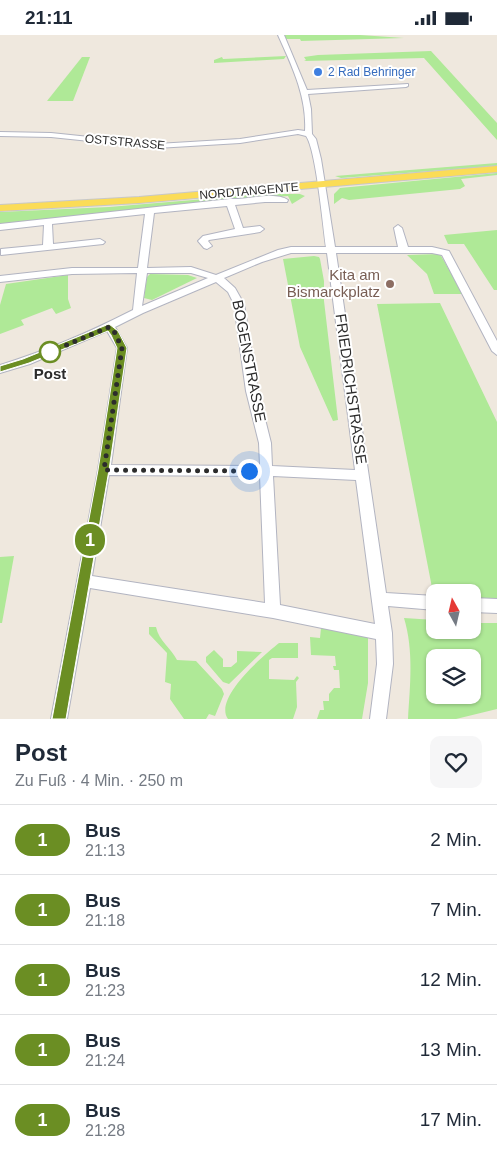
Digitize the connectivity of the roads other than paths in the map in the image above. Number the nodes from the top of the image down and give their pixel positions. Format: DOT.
graph roads {
  1 [pos="281,35"];
  2 [pos="406,85"];
  3 [pos="304,92"];
  4 [pos="0,134"];
  5 [pos="308,134"];
  6 [pos="497,169"];
  7 [pos="321,185"];
  8 [pos="284,200"];
  9 [pos="230,202"];
  10 [pos="0,207"];
  11 [pos="150,211"];
  12 [pos="48,222"];
  13 [pos="0,227"];
  14 [pos="398,228"];
  15 [pos="260,229"];
  16 [pos="240,231"];
  17 [pos="100,242"];
  18 [pos="48,246"];
  19 [pos="207,246"];
  20 [pos="330,251"];
  21 [pos="404,251"];
  22 [pos="2,252"];
  23 [pos="143,269"];
  24 [pos="215,278"];
  25 [pos="0,279"];
  26 [pos="139,311"];
  27 [pos="109,327"];
  28 [pos="497,351"];
  29 [pos="0,369"];
  30 [pos="104,470"];
  31 [pos="267,471"];
  32 [pos="363,475"];
  33 [pos="84,581"];
  34 [pos="381,599"];
  35 [pos="426,602"];
  36 [pos="481,605"];
  37 [pos="497,606"];
  38 [pos="273,611"];
  39 [pos="384,633"];
  40 [pos="59,719"];
  41 [pos="378,719"];
  1 -- 3 [label="street, FRIEDRICHSTRASSE"];
  2 -- 3 [label="street"];
  3 -- 5 [label="street, FRIEDRICHSTRASSE"];
  4 -- 5 [label="street, OSTSTRASSE"];
  5 -- 7 [label="street, FRIEDRICHSTRASSE"];
  6 -- 7 [label="main road, NORDTANGENTE"];
  7 -- 10 [label="main road, NORDTANGENTE"];
  7 -- 20 [label="street, FRIEDRICHSTRASSE"];
  8 -- 9 [label="street"];
  9 -- 11 [label="street"];
  9 -- 16 [label="street"];
  11 -- 12 [label="street"];
  11 -- 23 [label="street"];
  12 -- 13 [label="street"];
  12 -- 18 [label="street"];
  14 -- 21 [label="street"];
  15 -- 16 [label="street"];
  16 -- 19 [label="street"];
  17 -- 18 [label="street"];
  18 -- 22 [label="street"];
  20 -- 21 [label="street"];
  20 -- 24 [label="street"];
  20 -- 32 [label="street, FRIEDRICHSTRASSE"];
  21 -- 28 [label="street"];
  23 -- 24 [label="street, BOGENSTRASSE"];
  23 -- 25 [label="street, BOGENSTRASSE"];
  23 -- 26 [label="street"];
  24 -- 26 [label="street"];
  24 -- 31 [label="street, BOGENSTRASSE"];
  26 -- 27 [label="street"];
  27 -- 29 [label="street"];
  27 -- 30 [label="street"];
  30 -- 31 [label="street"];
  30 -- 33 [label="street"];
  31 -- 32 [label="street"];
  31 -- 38 [label="street, BOGENSTRASSE"];
  32 -- 34 [label="street, FRIEDRICHSTRASSE"];
  33 -- 38 [label="street"];
  33 -- 40 [label="street"];
  34 -- 35 [label="street"];
  34 -- 39 [label="street, FRIEDRICHSTRASSE"];
  36 -- 37 [label="street"];
  38 -- 39 [label="street"];
  39 -- 41 [label="street, FRIEDRICHSTRASSE"];
}
